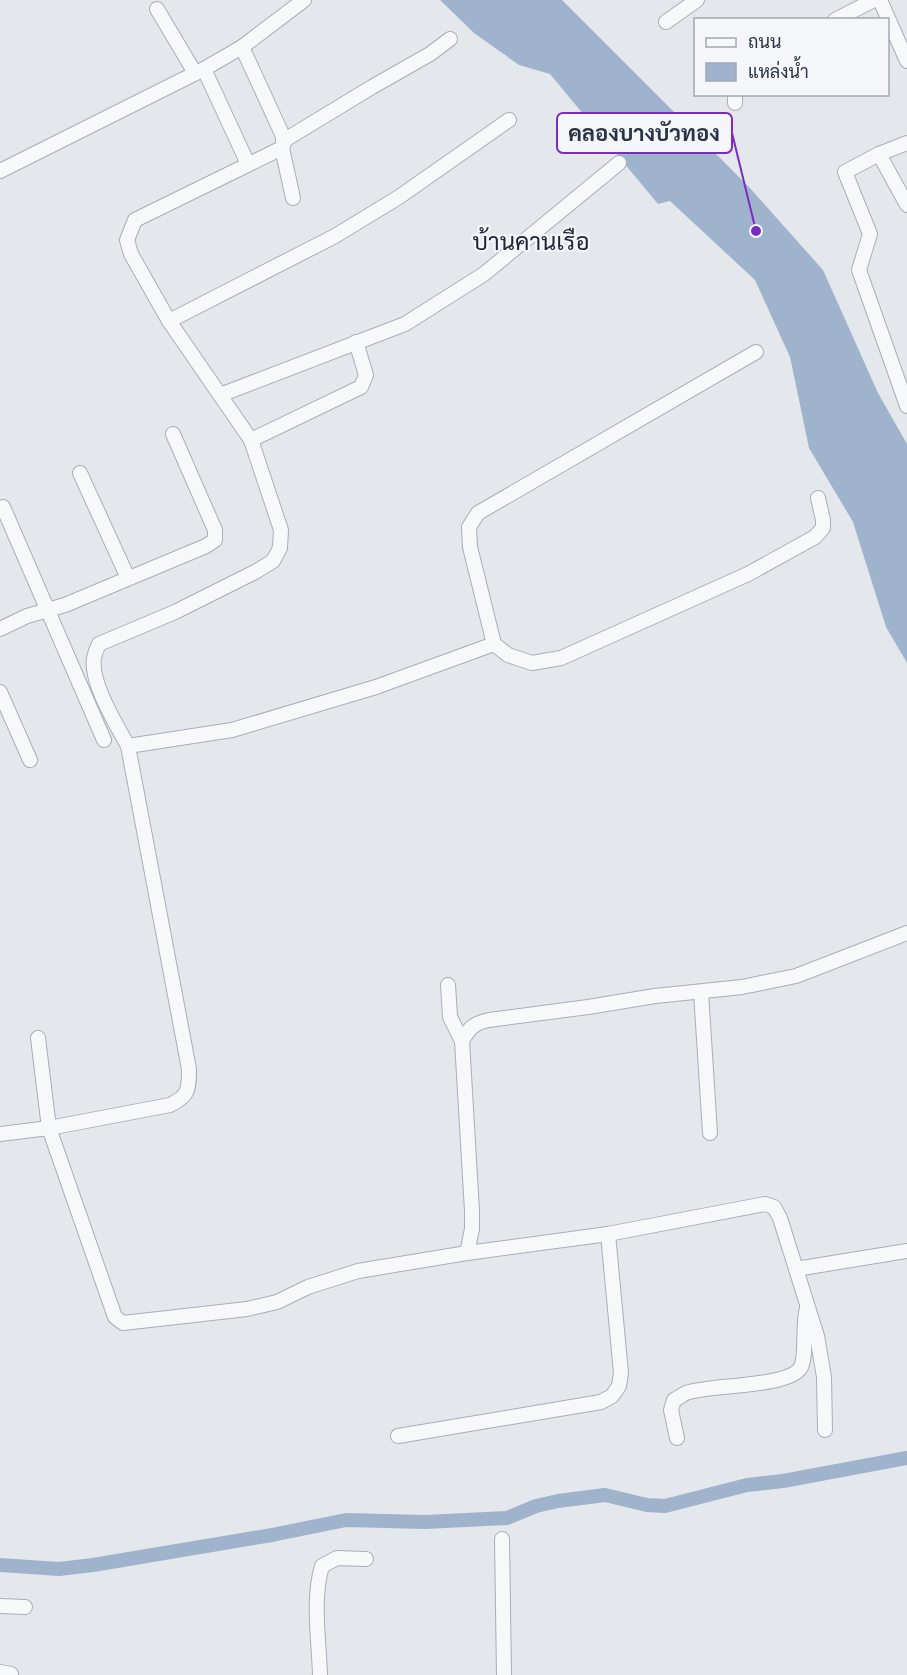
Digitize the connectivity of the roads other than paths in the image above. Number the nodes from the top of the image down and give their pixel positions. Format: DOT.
graph roads {
  1 [pos="304,0"];
  2 [pos="697,0"];
  3 [pos="874,0"];
  4 [pos="880,0"];
  5 [pos="157,9"];
  6 [pos="839,18"];
  7 [pos="888,18"];
  8 [pos="889,20"];
  9 [pos="666,22"];
  10 [pos="450,39"];
  11 [pos="242,47"];
  12 [pos="907,61"];
  13 [pos="200,71"];
  14 [pos="510,120"];
  15 [pos="907,143"];
  16 [pos="283,145"];
  17 [pos="879,154"];
  18 [pos="619,163"];
  19 [pos="248,164"];
  20 [pos="0,171"];
  21 [pos="293,198"];
  22 [pos="907,205"];
  23 [pos="169,321"];
  24 [pos="356,342"];
  25 [pos="756,351"];
  26 [pos="220,395"];
  27 [pos="907,406"];
  28 [pos="172,434"];
  29 [pos="251,440"];
  30 [pos="80,473"];
  31 [pos="818,498"];
  32 [pos="3,507"];
  33 [pos="128,578"];
  34 [pos="48,610"];
  35 [pos="0,629"];
  36 [pos="494,644"];
  37 [pos="0,692"];
  38 [pos="104,740"];
  39 [pos="128,746"];
  40 [pos="30,760"];
  41 [pos="907,933"];
  42 [pos="448,986"];
  43 [pos="701,992"];
  44 [pos="39,1038"];
  45 [pos="462,1041"];
  46 [pos="49,1128"];
  47 [pos="710,1133"];
  48 [pos="0,1134"];
  49 [pos="608,1234"];
  50 [pos="907,1251"];
  51 [pos="467,1253"];
  52 [pos="796,1269"];
  53 [pos="807,1305"];
  54 [pos="825,1430"];
  55 [pos="398,1436"];
  56 [pos="677,1438"];
  57 [pos="501,1539"];
  58 [pos="366,1559"];
  59 [pos="0,1606"];
  60 [pos="25,1607"];
  61 [pos="320,1675"];
  62 [pos="504,1675"];
  1 -- 11 [label="street"];
  2 -- 9 [label="street"];
  3 -- 6 [label="street"];
  4 -- 7 [label="street"];
  5 -- 13 [label="street"];
  8 -- 12 [label="street"];
  10 -- 16 [label="street"];
  11 -- 13 [label="street"];
  11 -- 16 [label="street"];
  13 -- 19 [label="street"];
  13 -- 20 [label="street"];
  14 -- 23 [label="street"];
  15 -- 17 [label="street"];
  16 -- 19 [label="street"];
  16 -- 21 [label="street"];
  17 -- 22 [label="street"];
  17 -- 27 [label="street"];
  18 -- 24 [label="street"];
  19 -- 23 [label="street"];
  23 -- 26 [label="street"];
  24 -- 26 [label="street"];
  24 -- 29 [label="street"];
  25 -- 36 [label="street"];
  26 -- 29 [label="street"];
  28 -- 33 [label="street"];
  29 -- 39 [label="street"];
  30 -- 33 [label="street"];
  31 -- 36 [label="street"];
  32 -- 34 [label="street"];
  33 -- 34 [label="street"];
  34 -- 35 [label="street"];
  34 -- 38 [label="street"];
  36 -- 39 [label="street"];
  37 -- 40 [label="street"];
  39 -- 46 [label="street"];
  41 -- 43 [label="street"];
  42 -- 45 [label="street"];
  43 -- 45 [label="street"];
  43 -- 47 [label="street"];
  44 -- 46 [label="street"];
  45 -- 51 [label="street"];
  46 -- 48 [label="street"];
  46 -- 51 [label="street"];
  49 -- 51 [label="street"];
  49 -- 52 [label="street"];
  49 -- 55 [label="street"];
  50 -- 52 [label="street"];
  52 -- 53 [label="street"];
  53 -- 54 [label="street"];
  53 -- 56 [label="street"];
  57 -- 62 [label="street"];
  58 -- 61 [label="street"];
  59 -- 60 [label="street"];
}
